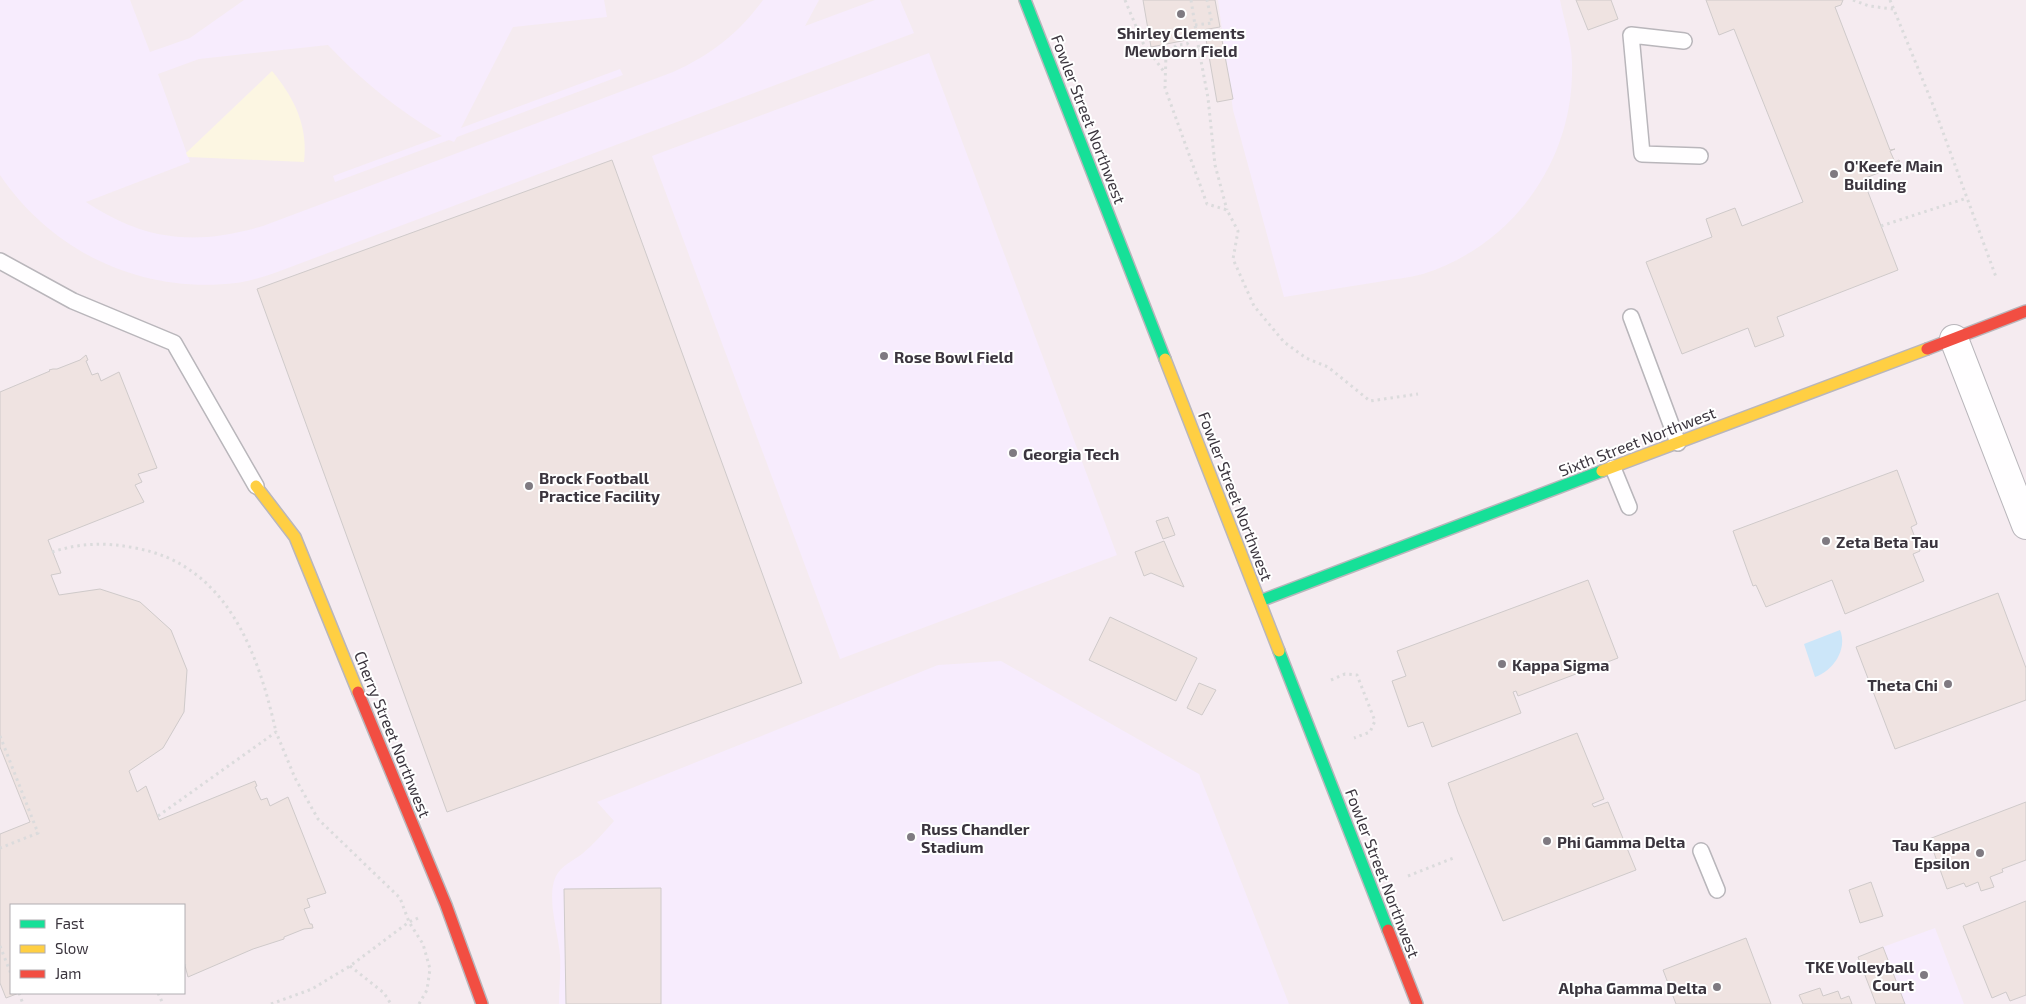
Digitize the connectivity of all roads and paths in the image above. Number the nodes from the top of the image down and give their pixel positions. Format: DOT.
graph roads {
  1 [pos="1025,0"];
  2 [pos="1125,0"];
  3 [pos="1191,0"];
  4 [pos="1207,0"];
  5 [pos="1853,0"];
  6 [pos="1890,0"];
  7 [pos="1893,9"];
  8 [pos="1195,25"];
  9 [pos="1684,40"];
  10 [pos="1160,41"];
  11 [pos="1199,50"];
  12 [pos="1166,55"];
  13 [pos="1166,73"];
  14 [pos="1700,156"];
  15 [pos="1968,198"];
  16 [pos="1227,210"];
  17 [pos="1881,226"];
  18 [pos="0,261"];
  19 [pos="1996,277"];
  20 [pos="2026,311"];
  21 [pos="1631,317"];
  22 [pos="1954,339"];
  23 [pos="1418,394"];
  24 [pos="1678,443"];
  25 [pos="1613,468"];
  26 [pos="256,486"];
  27 [pos="1629,507"];
  28 [pos="2026,525"];
  29 [pos="52,552"];
  30 [pos="1260,601"];
  31 [pos="1331,680"];
  32 [pos="276,732"];
  33 [pos="0,736"];
  34 [pos="1354,738"];
  35 [pos="158,816"];
  36 [pos="0,848"];
  37 [pos="1701,851"];
  38 [pos="1456,857"];
  39 [pos="1408,876"];
  40 [pos="1717,890"];
  41 [pos="409,922"];
  42 [pos="0,946"];
  43 [pos="350,966"];
  44 [pos="10,971"];
  45 [pos="271,1004"];
  46 [pos="391,1004"];
  47 [pos="419,1004"];
  48 [pos="482,1004"];
  49 [pos="1417,1004"];
  1 -- 30 [label="street, Fowler Street Northwest"];
  2 -- 13 [label="path"];
  3 -- 8 [label="path"];
  4 -- 8 [label="path"];
  5 -- 7 [label="path"];
  6 -- 7 [label="path"];
  7 -- 15 [label="path"];
  8 -- 11 [label="path"];
  9 -- 14 [label="lane"];
  10 -- 12 [label="path"];
  11 -- 12 [label="path"];
  11 -- 16 [label="path"];
  12 -- 13 [label="path"];
  13 -- 16 [label="path"];
  15 -- 17 [label="path"];
  15 -- 19 [label="path"];
  16 -- 23 [label="path"];
  18 -- 26 [label="lane"];
  20 -- 22 [label="street, Sixth Street Northwest"];
  21 -- 24 [label="lane"];
  22 -- 24 [label="street, Sixth Street Northwest"];
  22 -- 28 [label="street"];
  24 -- 25 [label="street, Sixth Street Northwest"];
  25 -- 27 [label="lane"];
  25 -- 30 [label="street, Sixth Street Northwest"];
  26 -- 48 [label="street, Cherry Street Northwest"];
  29 -- 32 [label="path"];
  30 -- 49 [label="street, Fowler Street Northwest"];
  31 -- 34 [label="path"];
  32 -- 35 [label="path"];
  32 -- 41 [label="path"];
  33 -- 36 [label="path"];
  37 -- 40 [label="lane"];
  38 -- 39 [label="path"];
  41 -- 43 [label="path"];
  41 -- 47 [label="path"];
  42 -- 44 [label="path"];
  43 -- 45 [label="path"];
  43 -- 46 [label="path"];
}
